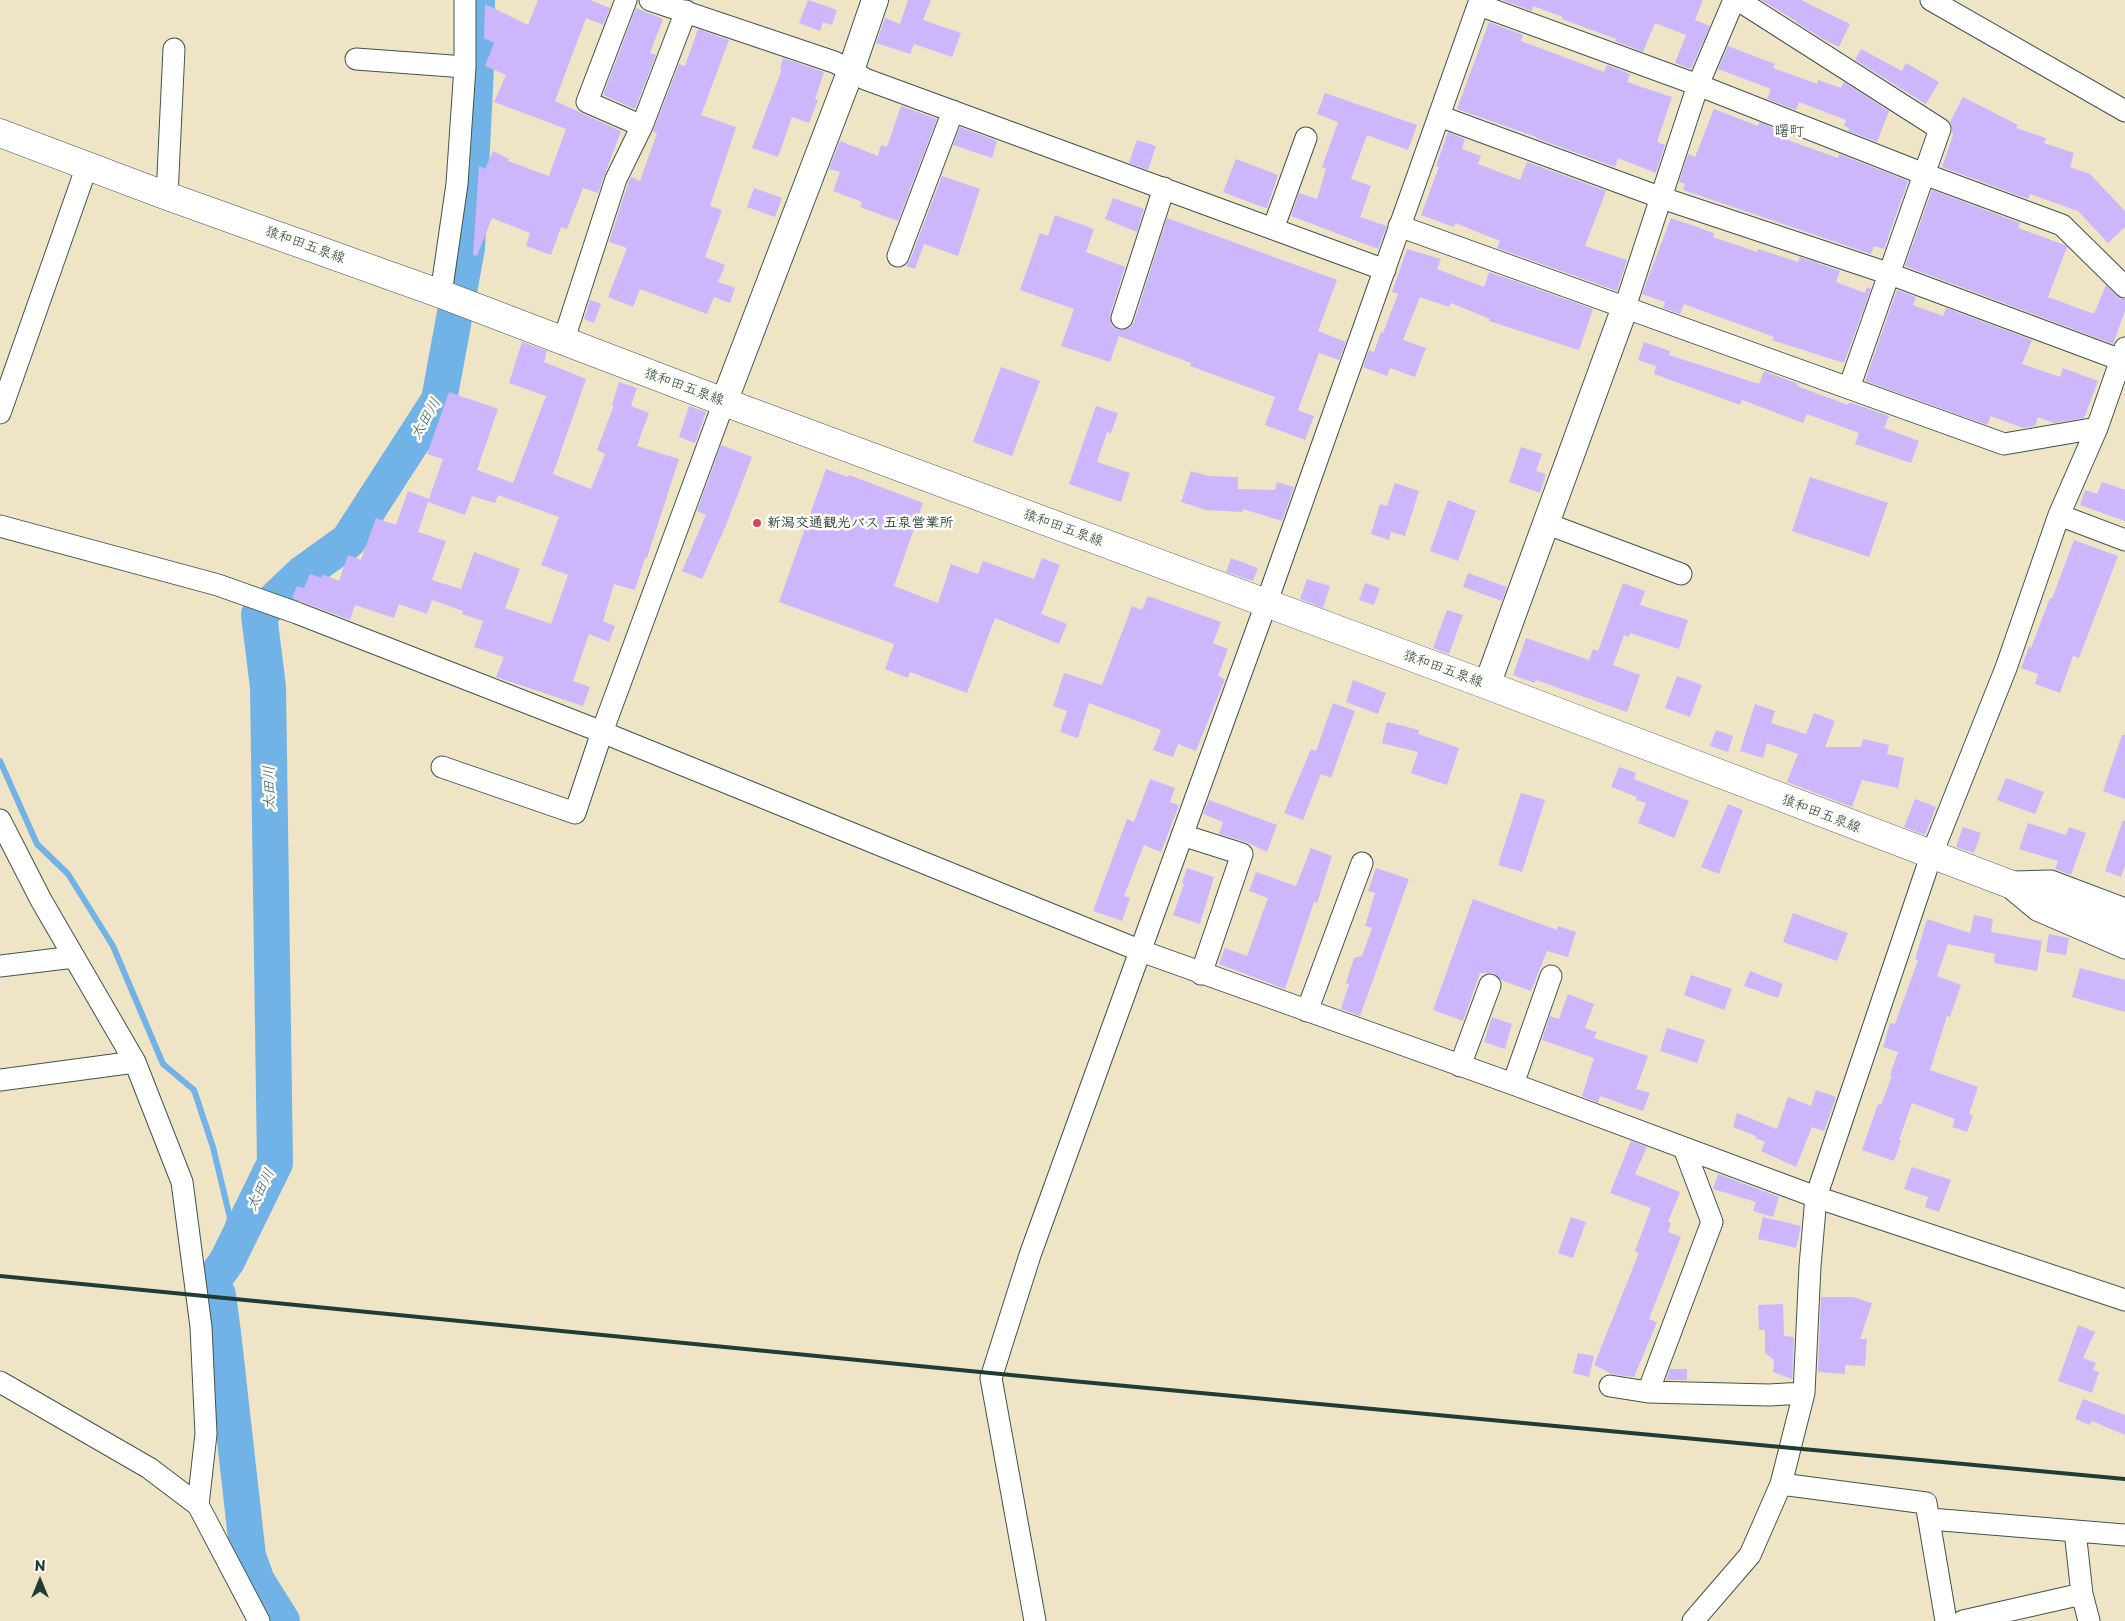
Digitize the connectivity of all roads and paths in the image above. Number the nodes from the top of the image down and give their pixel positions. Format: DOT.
graph roads {
  1 [pos="465,0"];
  2 [pos="626,0"];
  3 [pos="650,0"];
  4 [pos="875,0"];
  5 [pos="1734,0"];
  6 [pos="1738,0"];
  7 [pos="1931,0"];
  8 [pos="1479,3"];
  9 [pos="686,11"];
  10 [pos="174,49"];
  11 [pos="356,59"];
  12 [pos="465,67"];
  13 [pos="851,70"];
  14 [pos="1698,85"];
  15 [pos="953,111"];
  16 [pos="2125,111"];
  17 [pos="1439,116"];
  18 [pos="642,126"];
  19 [pos="0,133"];
  20 [pos="1306,138"];
  21 [pos="87,166"];
  22 [pos="1924,174"];
  23 [pos="1164,188"];
  24 [pos="167,196"];
  25 [pos="1662,198"];
  26 [pos="1399,226"];
  27 [pos="1272,229"];
  28 [pos="898,256"];
  29 [pos="1385,270"];
  30 [pos="1890,274"];
  31 [pos="2125,287"];
  32 [pos="441,294"];
  33 [pos="1625,307"];
  34 [pos="1122,318"];
  35 [pos="563,342"];
  36 [pos="2123,354"];
  37 [pos="1849,388"];
  38 [pos="724,402"];
  39 [pos="0,413"];
  40 [pos="2097,428"];
  41 [pos="2059,515"];
  42 [pos="1545,523"];
  43 [pos="0,526"];
  44 [pos="2125,540"];
  45 [pos="1681,574"];
  46 [pos="1266,604"];
  47 [pos="1487,685"];
  48 [pos="602,732"];
  49 [pos="442,767"];
  50 [pos="0,820"];
  51 [pos="1182,835"];
  52 [pos="1931,856"];
  53 [pos="1362,863"];
  54 [pos="2004,882"];
  55 [pos="2125,909"];
  56 [pos="2125,928"];
  57 [pos="2125,948"];
  58 [pos="1141,951"];
  59 [pos="74,957"];
  60 [pos="0,966"];
  61 [pos="1201,974"];
  62 [pos="1551,976"];
  63 [pos="1490,985"];
  64 [pos="1307,1011"];
  65 [pos="135,1062"];
  66 [pos="1460,1066"];
  67 [pos="0,1080"];
  68 [pos="1513,1084"];
  69 [pos="1684,1148"];
  70 [pos="1816,1197"];
  71 [pos="2125,1300"];
  72 [pos="0,1382"];
  73 [pos="1610,1386"];
  74 [pos="1648,1392"];
  75 [pos="1804,1393"];
  76 [pos="1781,1484"];
  77 [pos="198,1505"];
  78 [pos="1930,1519"];
  79 [pos="2076,1531"];
  80 [pos="2125,1535"];
  81 [pos="2082,1594"];
  82 [pos="1696,1620"];
  83 [pos="259,1621"];
  84 [pos="1035,1621"];
  85 [pos="1946,1621"];
  86 [pos="1966,1621"];
  87 [pos="2089,1621"];
  1 -- 12 [label="street"];
  2 -- 18 [label="street"];
  3 -- 9 [label="street"];
  4 -- 13 [label="street"];
  5 -- 14 [label="street"];
  6 -- 22 [label="street"];
  7 -- 16 [label="street"];
  8 -- 14 [label="street"];
  8 -- 17 [label="street"];
  9 -- 13 [label="street"];
  9 -- 18 [label="street"];
  10 -- 24 [label="street"];
  11 -- 12 [label="street"];
  12 -- 32 [label="street"];
  13 -- 15 [label="street"];
  13 -- 38 [label="street"];
  14 -- 22 [label="street"];
  14 -- 25 [label="street"];
  15 -- 23 [label="street"];
  15 -- 28 [label="street"];
  17 -- 25 [label="street"];
  17 -- 26 [label="street"];
  18 -- 35 [label="street"];
  19 -- 21 [label="main road, 猿和田五泉線"];
  20 -- 27 [label="street"];
  21 -- 24 [label="main road, 猿和田五泉線"];
  21 -- 39 [label="street"];
  22 -- 30 [label="street"];
  22 -- 31 [label="street"];
  23 -- 27 [label="street"];
  23 -- 34 [label="street"];
  24 -- 32 [label="main road, 猿和田五泉線"];
  25 -- 30 [label="street"];
  25 -- 33 [label="street"];
  26 -- 29 [label="street"];
  26 -- 33 [label="street"];
  27 -- 29 [label="street"];
  29 -- 46 [label="street"];
  30 -- 36 [label="street"];
  30 -- 37 [label="street"];
  32 -- 35 [label="main road, 猿和田五泉線"];
  33 -- 37 [label="street"];
  33 -- 42 [label="street"];
  35 -- 38 [label="main road, 猿和田五泉線"];
  36 -- 40 [label="street"];
  37 -- 40 [label="street"];
  38 -- 46 [label="main road, 猿和田五泉線"];
  38 -- 48 [label="street"];
  40 -- 41 [label="street"];
  41 -- 44 [label="street"];
  41 -- 52 [label="street"];
  42 -- 45 [label="street"];
  42 -- 47 [label="street"];
  43 -- 48 [label="street"];
  46 -- 47 [label="main road, 猿和田五泉線"];
  46 -- 51 [label="street"];
  47 -- 52 [label="main road, 猿和田五泉線"];
  48 -- 49 [label="street"];
  48 -- 58 [label="street"];
  50 -- 59 [label="street"];
  51 -- 58 [label="street"];
  51 -- 61 [label="street"];
  52 -- 54 [label="main road, 猿和田五泉線"];
  52 -- 70 [label="street"];
  53 -- 64 [label="street"];
  54 -- 55 [label="street"];
  54 -- 56 [label="main road, 猿和田五泉線"];
  54 -- 57 [label="street"];
  58 -- 61 [label="street"];
  58 -- 84 [label="street"];
  59 -- 60 [label="street"];
  59 -- 65 [label="street"];
  61 -- 64 [label="street"];
  62 -- 68 [label="street"];
  63 -- 66 [label="street"];
  64 -- 66 [label="street"];
  65 -- 67 [label="street"];
  65 -- 77 [label="street"];
  66 -- 68 [label="street"];
  68 -- 69 [label="street"];
  69 -- 70 [label="street"];
  69 -- 74 [label="street"];
  70 -- 71 [label="street"];
  70 -- 75 [label="street"];
  72 -- 77 [label="street"];
  73 -- 74 [label="street"];
  74 -- 75 [label="street"];
  75 -- 76 [label="street"];
  76 -- 78 [label="street"];
  76 -- 82 [label="street"];
  77 -- 83 [label="street"];
  78 -- 79 [label="street"];
  78 -- 85 [label="street"];
  79 -- 80 [label="street"];
  79 -- 81 [label="street"];
  81 -- 86 [label="street"];
  81 -- 87 [label="street"];
}
